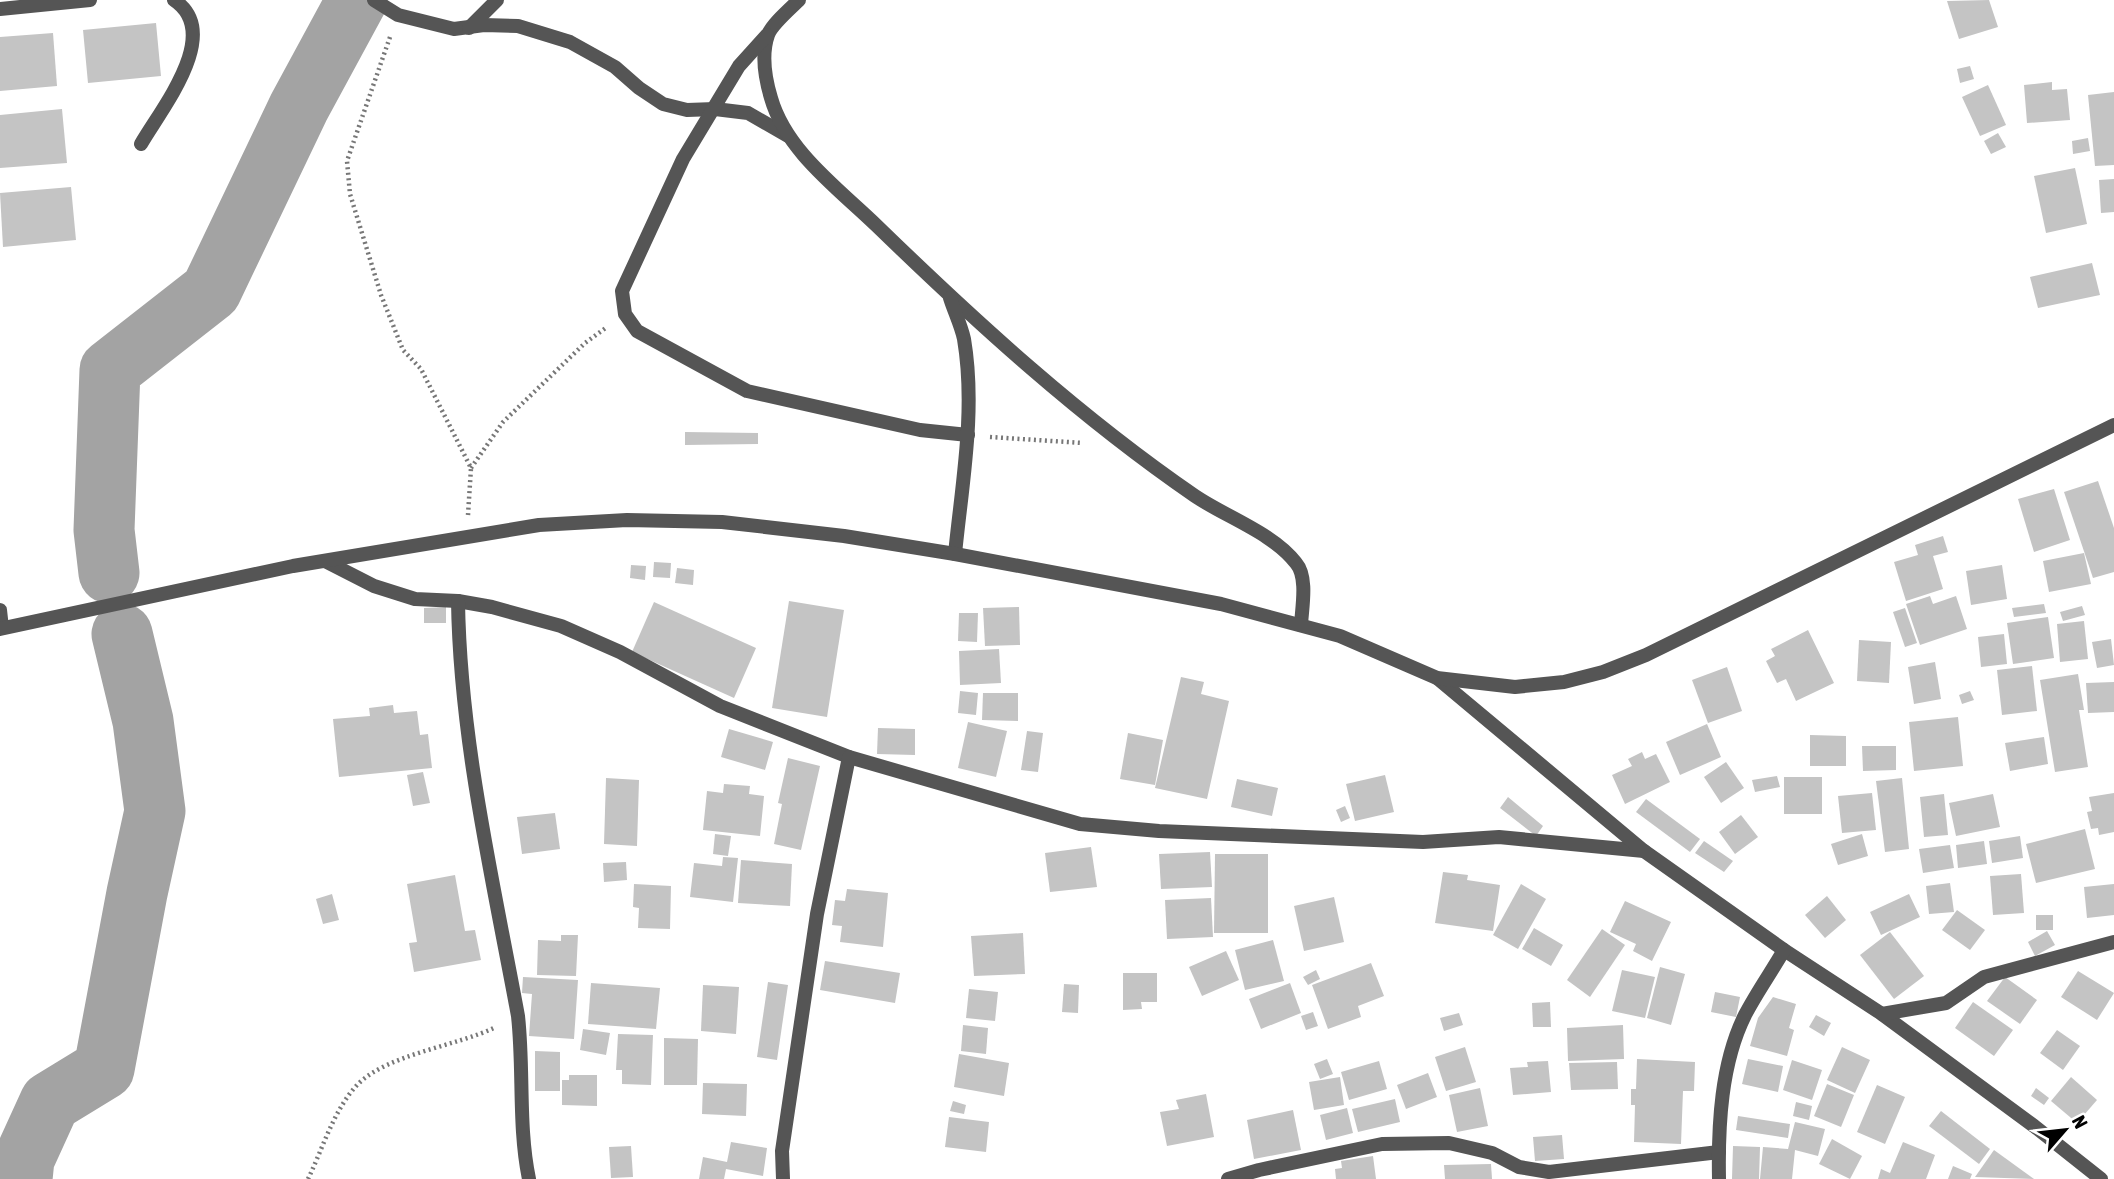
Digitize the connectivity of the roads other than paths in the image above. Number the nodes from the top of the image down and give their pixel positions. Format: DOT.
graph roads {
  1 [pos="90,0"];
  2 [pos="174,0"];
  3 [pos="374,0"];
  4 [pos="497,0"];
  5 [pos="799,0"];
  6 [pos="0,9"];
  7 [pos="469,28"];
  8 [pos="768,34"];
  9 [pos="715,110"];
  10 [pos="788,136"];
  11 [pos="141,144"];
  12 [pos="949,296"];
  13 [pos="2114,425"];
  14 [pos="968,435"];
  15 [pos="955,554"];
  16 [pos="327,562"];
  17 [pos="458,601"];
  18 [pos="0,610"];
  19 [pos="1301,625"];
  20 [pos="1,629"];
  21 [pos="1437,678"];
  22 [pos="849,757"];
  23 [pos="1644,851"];
  24 [pos="2114,942"];
  25 [pos="1784,950"];
  26 [pos="1882,1014"];
  27 [pos="1719,1152"];
  28 [pos="529,1179"];
  29 [pos="783,1179"];
  30 [pos="1228,1179"];
  31 [pos="1719,1179"];
  32 [pos="2101,1179"];
  1 -- 6 [label="street"];
  2 -- 11 [label="street"];
  3 -- 7 [label="street"];
  4 -- 7 [label="street"];
  5 -- 8 [label="street"];
  7 -- 9 [label="street"];
  8 -- 9 [label="street"];
  8 -- 10 [label="street"];
  9 -- 10 [label="street"];
  9 -- 14 [label="street"];
  10 -- 12 [label="street"];
  12 -- 14 [label="street"];
  12 -- 19 [label="street"];
  13 -- 21 [label="street"];
  14 -- 15 [label="street"];
  15 -- 16 [label="street"];
  15 -- 19 [label="street"];
  16 -- 17 [label="street"];
  16 -- 20 [label="street"];
  17 -- 22 [label="street"];
  17 -- 28 [label="street"];
  18 -- 20 [label="street"];
  19 -- 21 [label="street"];
  21 -- 23 [label="street"];
  22 -- 23 [label="street"];
  22 -- 29 [label="street"];
  23 -- 25 [label="street"];
  24 -- 26 [label="street"];
  25 -- 26 [label="street"];
  25 -- 27 [label="street"];
  26 -- 32 [label="street"];
  27 -- 30 [label="street"];
  27 -- 31 [label="street"];
}
